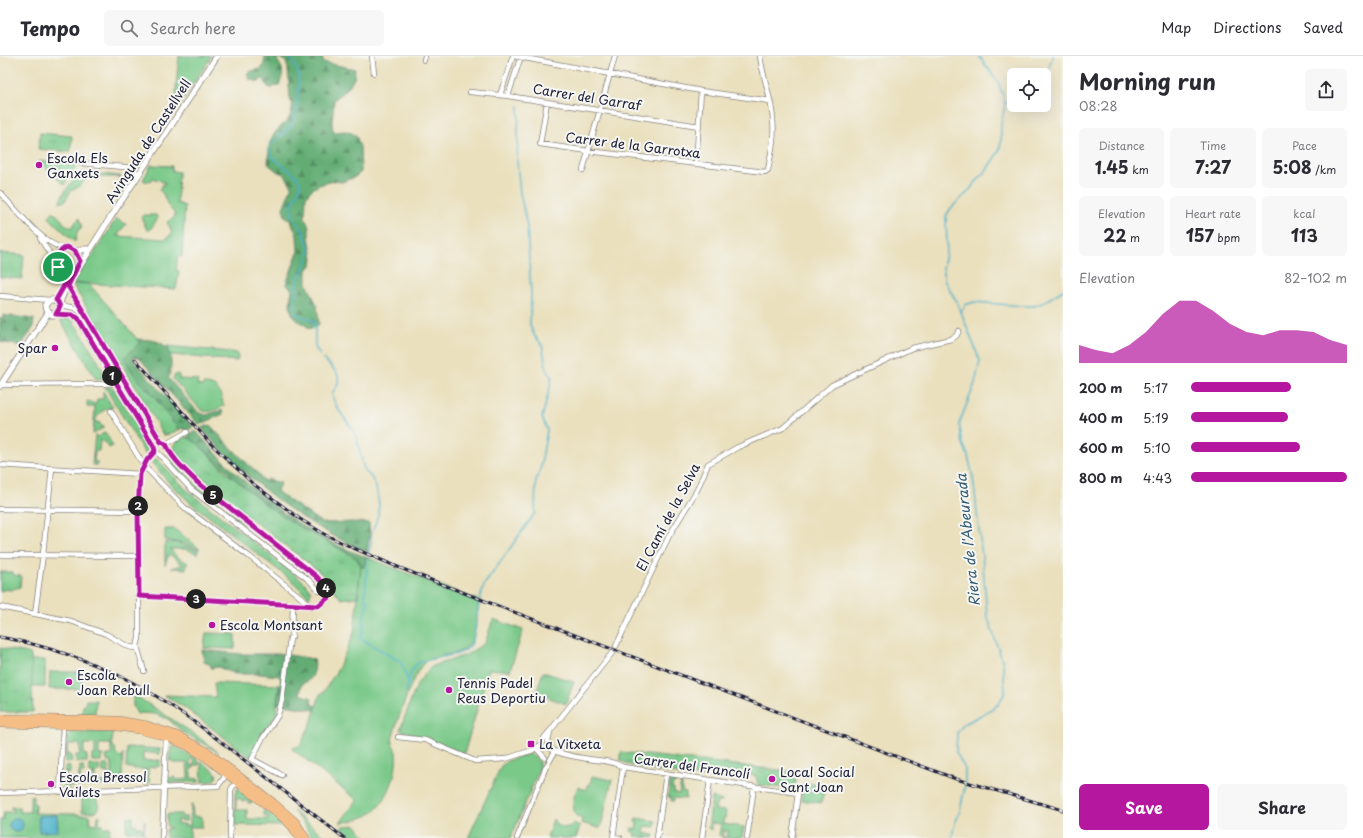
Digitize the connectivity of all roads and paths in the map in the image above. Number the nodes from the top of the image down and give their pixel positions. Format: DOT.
graph roads {
  1 [pos="217,56"];
  2 [pos="372,56"];
  3 [pos="514,56"];
  4 [pos="615,56"];
  5 [pos="760,56"];
  6 [pos="521,57"];
  7 [pos="374,73"];
  8 [pos="611,73"];
  9 [pos="701,91"];
  10 [pos="470,92"];
  11 [pos="500,95"];
  12 [pos="508,96"];
  13 [pos="770,101"];
  14 [pos="547,102"];
  15 [pos="600,111"];
  16 [pos="699,126"];
  17 [pos="588,151"];
  18 [pos="81,164"];
  19 [pos="696,164"];
  20 [pos="583,170"];
  21 [pos="138,175"];
  22 [pos="0,194"];
  23 [pos="110,218"];
  24 [pos="30,225"];
  25 [pos="64,248"];
  26 [pos="87,249"];
  27 [pos="75,251"];
  28 [pos="80,259"];
  29 [pos="58,267"];
  30 [pos="69,282"];
  31 [pos="0,296"];
  32 [pos="35,299"];
  33 [pos="56,302"];
  34 [pos="47,310"];
  35 [pos="56,314"];
  36 [pos="85,315"];
  37 [pos="959,331"];
  38 [pos="116,382"];
  39 [pos="0,385"];
  40 [pos="111,411"];
  41 [pos="187,432"];
  42 [pos="161,442"];
  43 [pos="167,447"];
  44 [pos="155,449"];
  45 [pos="160,455"];
  46 [pos="0,465"];
  47 [pos="144,466"];
  48 [pos="52,468"];
  49 [pos="140,474"];
  50 [pos="0,509"];
  51 [pos="48,509"];
  52 [pos="138,511"];
  53 [pos="43,554"];
  54 [pos="0,555"];
  55 [pos="138,556"];
  56 [pos="327,588"];
  57 [pos="139,596"];
  58 [pos="321,596"];
  59 [pos="293,604"];
  60 [pos="309,605"];
  61 [pos="0,607"];
  62 [pos="35,614"];
  63 [pos="137,646"];
  64 [pos="616,646"];
  65 [pos="612,653"];
  66 [pos="144,671"];
  67 [pos="0,718"];
  68 [pos="0,724"];
  69 [pos="63,726"];
  70 [pos="550,731"];
  71 [pos="166,737"];
  72 [pos="398,737"];
  73 [pos="538,748"];
  74 [pos="550,748"];
  75 [pos="561,753"];
  76 [pos="552,756"];
  77 [pos="545,758"];
  78 [pos="623,768"];
  79 [pos="545,769"];
  80 [pos="224,772"];
  81 [pos="666,774"];
  82 [pos="282,776"];
  83 [pos="710,780"];
  84 [pos="238,783"];
  85 [pos="754,786"];
  86 [pos="164,788"];
  87 [pos="60,792"];
  88 [pos="0,793"];
  89 [pos="162,838"];
  90 [pos="230,838"];
  91 [pos="299,838"];
  92 [pos="306,838"];
  93 [pos="517,838"];
  94 [pos="613,838"];
  95 [pos="620,838"];
  96 [pos="657,838"];
  97 [pos="702,838"];
  98 [pos="747,838"];
  99 [pos="792,838"];
  1 -- 21 [label="street, Avinguda de Castellvell"];
  2 -- 7 [label="street"];
  3 -- 6 [label="street"];
  3 -- 11 [label="street"];
  4 -- 8 [label="street"];
  5 -- 13 [label="street"];
  6 -- 8 [label="street"];
  6 -- 12 [label="street"];
  8 -- 9 [label="street"];
  8 -- 15 [label="street"];
  9 -- 13 [label="street"];
  9 -- 16 [label="street"];
  10 -- 11 [label="street, Carrer del Garraf"];
  11 -- 12 [label="street, Carrer del Garraf"];
  12 -- 14 [label="street, Carrer del Garraf"];
  13 -- 19 [label="street, Carrer de la Garrotxa"];
  14 -- 15 [label="street, Carrer del Garraf"];
  14 -- 17 [label="street, Carrer de la Garrotxa"];
  15 -- 16 [label="street, Carrer del Garraf"];
  15 -- 17 [label="street"];
  16 -- 19 [label="street"];
  17 -- 19 [label="street, Carrer de la Garrotxa"];
  17 -- 20 [label="street"];
  18 -- 21 [label="street"];
  21 -- 23 [label="street, Avinguda de Castellvell"];
  22 -- 24 [label="street"];
  23 -- 26 [label="street, Avinguda de Castellvell"];
  23 -- 30 [label="street, Avinguda de Castellvell"];
  24 -- 25 [label="street"];
  24 -- 29 [label="street"];
  25 -- 27 [label="street"];
  25 -- 29 [label="street"];
  26 -- 27 [label="street"];
  26 -- 28 [label="street, Avinguda de Castellvell"];
  27 -- 28 [label="street"];
  28 -- 30 [label="street, Avinguda de Castellvell"];
  29 -- 30 [label="street"];
  30 -- 33 [label="street, Avinguda de Castellvell"];
  30 -- 36 [label="street"];
  31 -- 32 [label="street"];
  32 -- 33 [label="street"];
  32 -- 34 [label="street"];
  33 -- 34 [label="street"];
  33 -- 35 [label="street"];
  33 -- 36 [label="street"];
  34 -- 35 [label="street"];
  34 -- 39 [label="street"];
  35 -- 38 [label="street"];
  36 -- 42 [label="street"];
  37 -- 64 [label="street, El Camí de la Selva"];
  38 -- 39 [label="street"];
  38 -- 44 [label="street"];
  40 -- 47 [label="street"];
  41 -- 43 [label="street"];
  42 -- 43 [label="street"];
  42 -- 44 [label="street"];
  43 -- 45 [label="street"];
  43 -- 56 [label="street"];
  44 -- 45 [label="street"];
  44 -- 47 [label="street"];
  45 -- 58 [label="street"];
  46 -- 48 [label="street"];
  47 -- 49 [label="street"];
  47 -- 60 [label="street"];
  48 -- 49 [label="street"];
  48 -- 51 [label="street"];
  49 -- 52 [label="street"];
  50 -- 51 [label="street"];
  51 -- 52 [label="street"];
  51 -- 53 [label="street"];
  52 -- 55 [label="street"];
  53 -- 54 [label="street"];
  53 -- 55 [label="street"];
  53 -- 62 [label="street"];
  55 -- 57 [label="street"];
  56 -- 58 [label="street"];
  56 -- 58 [label="street"];
  57 -- 59 [label="street"];
  57 -- 63 [label="street"];
  58 -- 60 [label="street"];
  59 -- 60 [label="street"];
  59 -- 82 [label="street"];
  61 -- 62 [label="street"];
  62 -- 63 [label="street"];
  63 -- 66 [label="street"];
  65 -- 70 [label="street"];
  67 -- 92 [label="main road"];
  68 -- 69 [label="main road"];
  69 -- 71 [label="main road"];
  69 -- 87 [label="street"];
  70 -- 73 [label="street"];
  70 -- 74 [label="street"];
  71 -- 80 [label="main road"];
  71 -- 86 [label="street"];
  72 -- 73 [label="street"];
  73 -- 74 [label="street, Carrer del Francolí"];
  73 -- 77 [label="street"];
  74 -- 75 [label="street, Carrer del Francolí"];
  74 -- 76 [label="street"];
  75 -- 76 [label="street, Carrer del Francolí"];
  75 -- 78 [label="street, Carrer del Francolí"];
  76 -- 77 [label="street, Carrer del Francolí"];
  76 -- 79 [label="street"];
  77 -- 79 [label="street"];
  78 -- 81 [label="street, Carrer del Francolí"];
  78 -- 94 [label="street"];
  79 -- 93 [label="street"];
  80 -- 84 [label="main road"];
  80 -- 86 [label="street"];
  81 -- 83 [label="street, Carrer del Francolí"];
  81 -- 96 [label="street"];
  83 -- 85 [label="street, Carrer del Francolí"];
  83 -- 97 [label="street"];
  84 -- 90 [label="street"];
  84 -- 91 [label="main road"];
  85 -- 98 [label="street"];
  85 -- 99 [label="street, Carrer del Francolí"];
  86 -- 87 [label="street"];
  86 -- 89 [label="street"];
  87 -- 88 [label="street"];
  94 -- 95 [label="street"];
}
